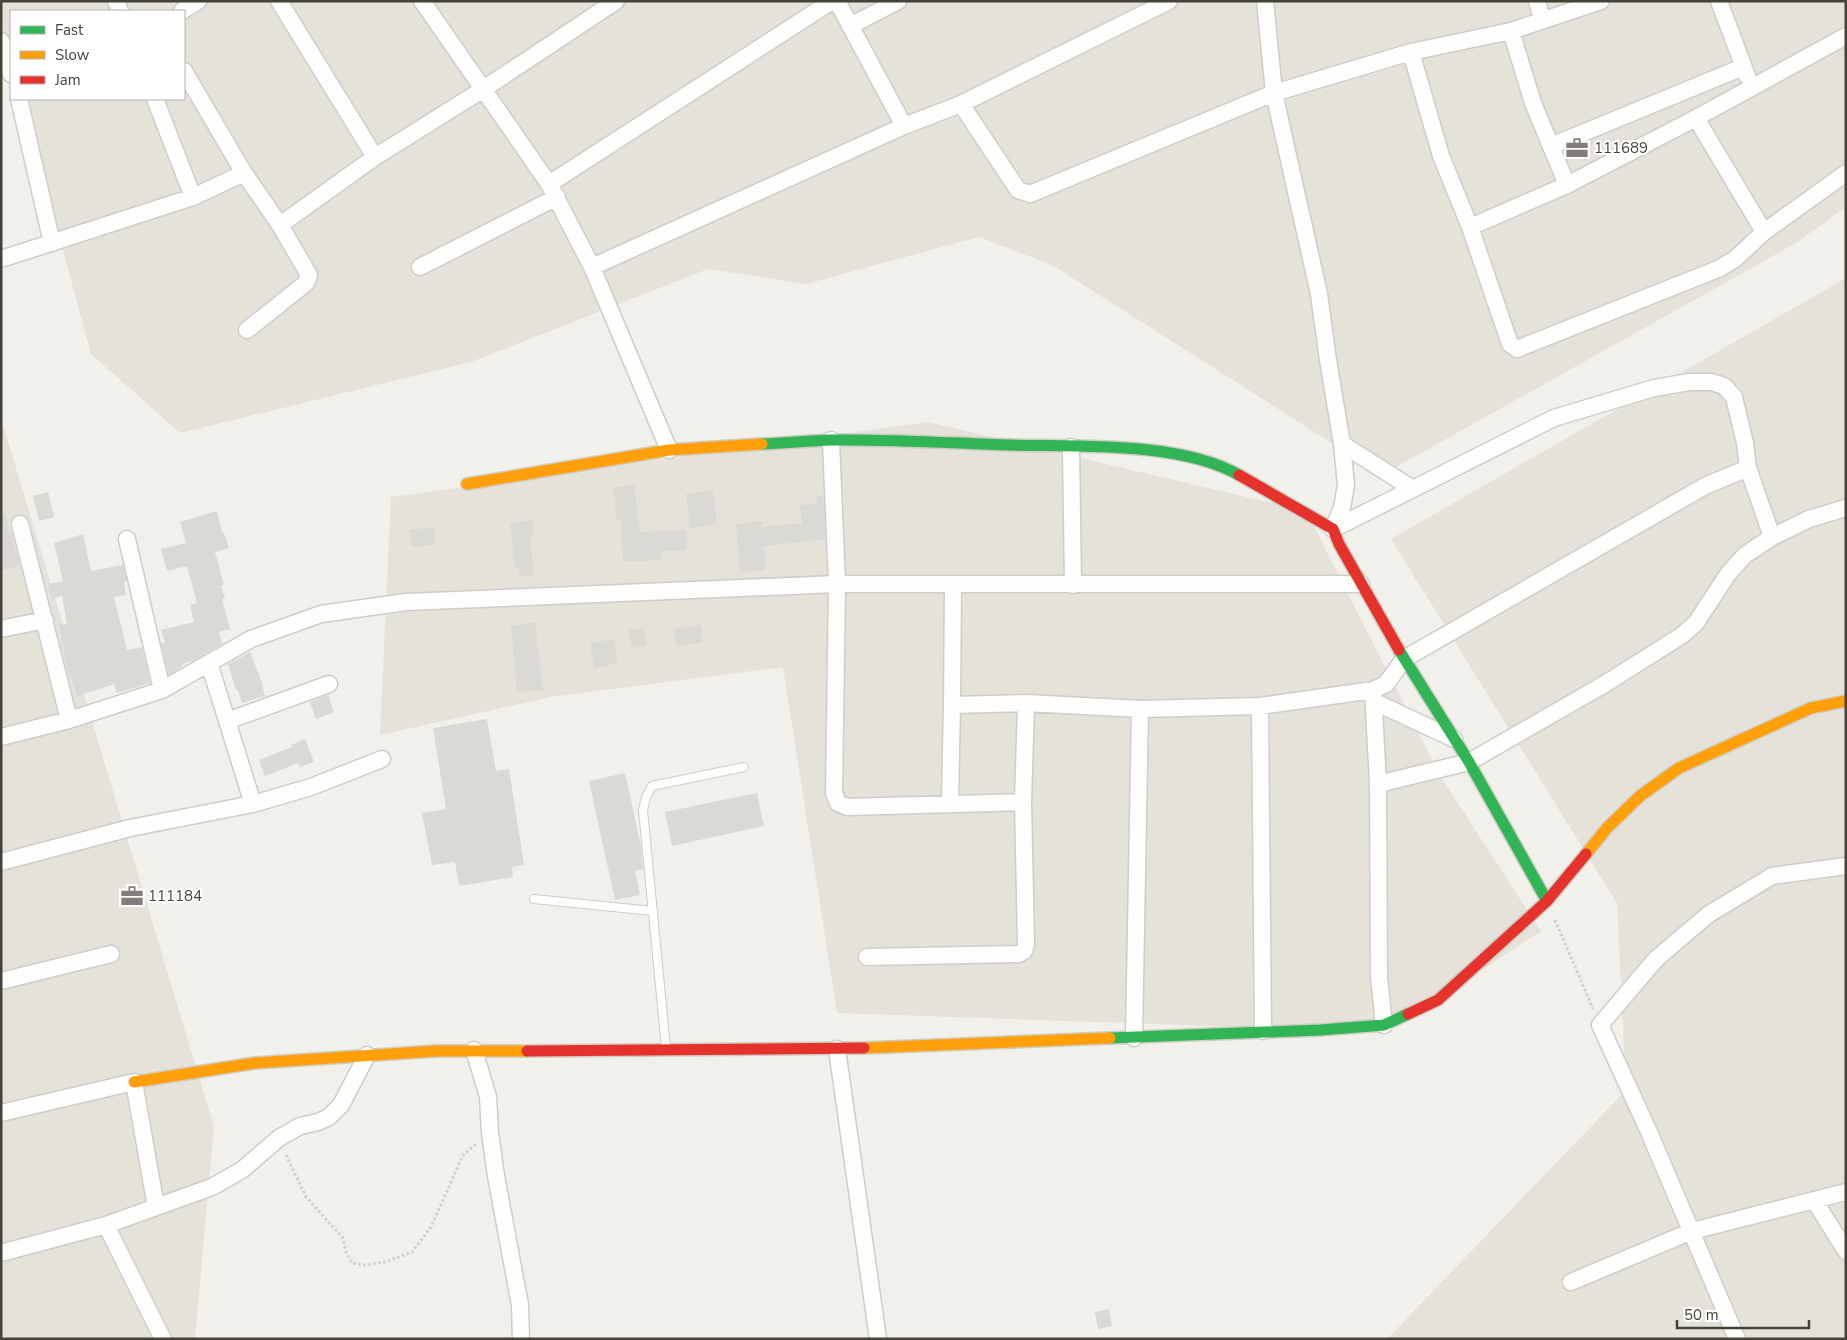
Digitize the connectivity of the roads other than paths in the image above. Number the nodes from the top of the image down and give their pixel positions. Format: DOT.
graph roads {
  1 [pos="198,1"];
  2 [pos="279,1"];
  3 [pos="422,1"];
  4 [pos="616,1"];
  5 [pos="832,1"];
  6 [pos="836,1"];
  7 [pos="898,1"];
  8 [pos="1169,1"];
  9 [pos="1265,1"];
  10 [pos="1537,1"];
  11 [pos="1602,1"];
  12 [pos="1719,1"];
  13 [pos="184,10"];
  14 [pos="1542,20"];
  15 [pos="850,26"];
  16 [pos="1511,31"];
  17 [pos="1846,36"];
  18 [pos="1,41"];
  19 [pos="1411,52"];
  20 [pos="1743,67"];
  21 [pos="10,71"];
  22 [pos="185,73"];
  23 [pos="1752,87"];
  24 [pos="482,90"];
  25 [pos="1274,93"];
  26 [pos="19,100"];
  27 [pos="155,100"];
  28 [pos="961,104"];
  29 [pos="1696,118"];
  30 [pos="904,126"];
  31 [pos="1550,146"];
  32 [pos="375,157"];
  33 [pos="244,173"];
  34 [pos="1846,173"];
  35 [pos="1567,185"];
  36 [pos="553,190"];
  37 [pos="193,197"];
  38 [pos="280,225"];
  39 [pos="1470,227"];
  40 [pos="1764,232"];
  41 [pos="52,243"];
  42 [pos="1,260"];
  43 [pos="420,267"];
  44 [pos="592,267"];
  45 [pos="247,330"];
  46 [pos="831,440"];
  47 [pos="1342,444"];
  48 [pos="1071,447"];
  49 [pos="669,450"];
  50 [pos="1748,468"];
  51 [pos="467,484"];
  52 [pos="1413,489"];
  53 [pos="1846,508"];
  54 [pos="20,524"];
  55 [pos="1333,528"];
  56 [pos="1772,537"];
  57 [pos="128,539"];
  58 [pos="837,584"];
  59 [pos="1360,584"];
  60 [pos="953,585"];
  61 [pos="1073,585"];
  62 [pos="45,620"];
  63 [pos="1,629"];
  64 [pos="1404,659"];
  65 [pos="209,663"];
  66 [pos="329,684"];
  67 [pos="162,690"];
  68 [pos="1374,696"];
  69 [pos="1846,701"];
  70 [pos="1026,703"];
  71 [pos="952,705"];
  72 [pos="1260,706"];
  73 [pos="1140,708"];
  74 [pos="69,720"];
  75 [pos="227,721"];
  76 [pos="1,737"];
  77 [pos="1454,739"];
  78 [pos="382,759"];
  79 [pos="1469,762"];
  80 [pos="744,767"];
  81 [pos="1378,784"];
  82 [pos="1023,802"];
  83 [pos="950,803"];
  84 [pos="253,804"];
  85 [pos="1,862"];
  86 [pos="1846,866"];
  87 [pos="534,899"];
  88 [pos="1547,901"];
  89 [pos="653,911"];
  90 [pos="111,954"];
  91 [pos="867,957"];
  92 [pos="1,981"];
  93 [pos="1384,1025"];
  94 [pos="1263,1031"];
  95 [pos="1134,1038"];
  96 [pos="837,1049"];
  97 [pos="474,1050"];
  98 [pos="666,1050"];
  99 [pos="367,1055"];
  100 [pos="134,1082"];
  101 [pos="1,1113"];
  102 [pos="1846,1192"];
  103 [pos="1814,1200"];
  104 [pos="156,1207"];
  105 [pos="106,1225"];
  106 [pos="1692,1231"];
  107 [pos="1846,1250"];
  108 [pos="1,1253"];
  109 [pos="1571,1282"];
  110 [pos="163,1339"];
  111 [pos="521,1339"];
  112 [pos="878,1339"];
  113 [pos="1737,1339"];
  1 -- 13 [label="street"];
  2 -- 32 [label="street"];
  3 -- 24 [label="street"];
  4 -- 24 [label="street"];
  5 -- 36 [label="street"];
  6 -- 15 [label="street"];
  7 -- 15 [label="street"];
  8 -- 28 [label="street"];
  9 -- 25 [label="street"];
  10 -- 14 [label="street"];
  11 -- 14 [label="street"];
  12 -- 20 [label="street"];
  14 -- 16 [label="street"];
  15 -- 30 [label="street"];
  16 -- 19 [label="street"];
  16 -- 31 [label="street"];
  17 -- 23 [label="street"];
  18 -- 21 [label="street"];
  19 -- 25 [label="street"];
  19 -- 39 [label="street"];
  20 -- 23 [label="street"];
  20 -- 31 [label="street"];
  22 -- 33 [label="street"];
  23 -- 29 [label="street"];
  24 -- 32 [label="street"];
  24 -- 36 [label="street"];
  25 -- 28 [label="street"];
  25 -- 47 [label="street"];
  26 -- 41 [label="street"];
  27 -- 37 [label="street"];
  28 -- 30 [label="street"];
  29 -- 35 [label="street"];
  29 -- 40 [label="street"];
  30 -- 44 [label="street"];
  31 -- 35 [label="street"];
  32 -- 38 [label="street"];
  33 -- 37 [label="street"];
  33 -- 38 [label="street"];
  34 -- 40 [label="street"];
  35 -- 39 [label="street"];
  36 -- 43 [label="street"];
  36 -- 44 [label="street"];
  37 -- 41 [label="street"];
  38 -- 45 [label="street"];
  39 -- 40 [label="street"];
  41 -- 42 [label="street"];
  44 -- 49 [label="street"];
  46 -- 48 [label="street"];
  46 -- 49 [label="street"];
  46 -- 58 [label="street"];
  47 -- 52 [label="street"];
  47 -- 55 [label="street"];
  48 -- 55 [label="street"];
  48 -- 61 [label="street"];
  49 -- 51 [label="street"];
  50 -- 52 [label="street"];
  50 -- 56 [label="street"];
  50 -- 64 [label="street"];
  52 -- 55 [label="street"];
  53 -- 56 [label="street"];
  54 -- 62 [label="street"];
  55 -- 59 [label="street"];
  56 -- 79 [label="street"];
  57 -- 67 [label="street"];
  58 -- 60 [label="street"];
  58 -- 65 [label="street"];
  58 -- 83 [label="street"];
  59 -- 61 [label="street"];
  59 -- 64 [label="street"];
  60 -- 61 [label="street"];
  60 -- 71 [label="street"];
  62 -- 63 [label="street"];
  62 -- 74 [label="street"];
  64 -- 68 [label="street"];
  64 -- 77 [label="street"];
  65 -- 67 [label="street"];
  65 -- 75 [label="street"];
  66 -- 75 [label="street"];
  67 -- 74 [label="street"];
  68 -- 72 [label="street"];
  68 -- 77 [label="street"];
  68 -- 81 [label="street"];
  69 -- 88 [label="street"];
  70 -- 71 [label="street"];
  70 -- 73 [label="street"];
  70 -- 82 [label="street"];
  71 -- 83 [label="street"];
  72 -- 73 [label="street"];
  72 -- 94 [label="street"];
  73 -- 95 [label="street"];
  74 -- 76 [label="street"];
  75 -- 84 [label="street"];
  77 -- 79 [label="street"];
  78 -- 84 [label="street"];
  79 -- 81 [label="street"];
  79 -- 88 [label="street"];
  80 -- 89 [label="lane"];
  81 -- 93 [label="street"];
  82 -- 83 [label="street"];
  82 -- 91 [label="street"];
  84 -- 85 [label="street"];
  86 -- 106 [label="street"];
  87 -- 89 [label="lane"];
  88 -- 93 [label="street"];
  89 -- 98 [label="lane"];
  90 -- 92 [label="street"];
  93 -- 94 [label="street"];
  94 -- 95 [label="street"];
  95 -- 96 [label="street"];
  96 -- 98 [label="street"];
  96 -- 112 [label="street"];
  97 -- 98 [label="street"];
  97 -- 99 [label="street"];
  97 -- 111 [label="street"];
  99 -- 100 [label="street"];
  99 -- 104 [label="street"];
  100 -- 101 [label="street"];
  100 -- 104 [label="street"];
  102 -- 103 [label="street"];
  103 -- 106 [label="street"];
  103 -- 107 [label="street"];
  104 -- 105 [label="street"];
  105 -- 108 [label="street"];
  105 -- 110 [label="street"];
  106 -- 109 [label="street"];
  106 -- 113 [label="street"];
}
